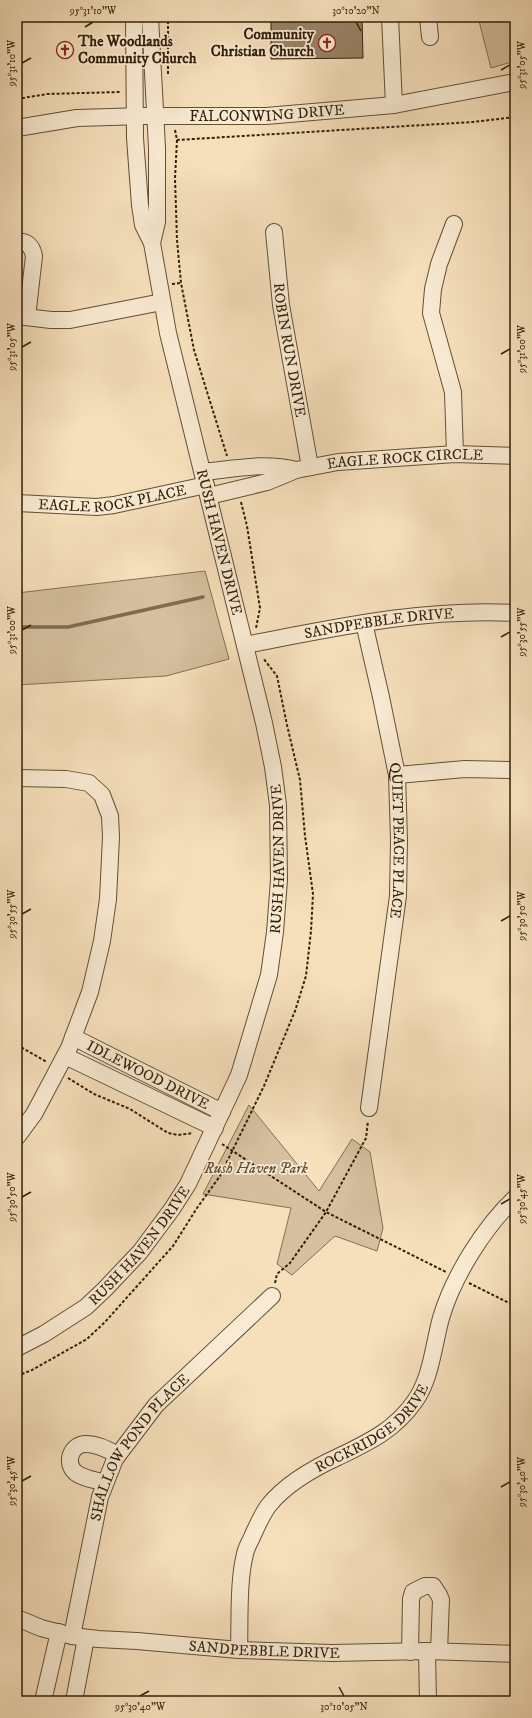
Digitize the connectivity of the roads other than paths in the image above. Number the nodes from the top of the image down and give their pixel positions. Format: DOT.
graph roads {
  1 [pos="134,17"];
  2 [pos="150,17"];
  3 [pos="390,17"];
  4 [pos="428,17"];
  5 [pos="430,37"];
  6 [pos="515,82"];
  7 [pos="394,105"];
  8 [pos="135,116"];
  9 [pos="156,116"];
  10 [pos="17,128"];
  11 [pos="454,224"];
  12 [pos="274,232"];
  13 [pos="17,242"];
  14 [pos="152,243"];
  15 [pos="162,302"];
  16 [pos="22,317"];
  17 [pos="455,454"];
  18 [pos="515,456"];
  19 [pos="303,468"];
  20 [pos="206,484"];
  21 [pos="17,503"];
  22 [pos="515,613"];
  23 [pos="364,623"];
  24 [pos="251,644"];
  25 [pos="515,770"];
  26 [pos="397,775"];
  27 [pos="17,778"];
  28 [pos="73,1037"];
  29 [pos="62,1063"];
  30 [pos="369,1108"];
  31 [pos="222,1112"];
  32 [pos="213,1133"];
  33 [pos="17,1137"];
  34 [pos="515,1198"];
  35 [pos="272,1296"];
  36 [pos="17,1348"];
  37 [pos="118,1455"];
  38 [pos="105,1483"];
  39 [pos="17,1618"];
  40 [pos="73,1635"];
  41 [pos="239,1650"];
  42 [pos="433,1651"];
  43 [pos="410,1652"];
  44 [pos="515,1654"];
  45 [pos="43,1701"];
  46 [pos="74,1701"];
  47 [pos="428,1701"];
  1 -- 8 [label="street, RUSH HAVEN DRIVE"];
  2 -- 9 [label="street, RUSH HAVEN DRIVE"];
  3 -- 7 [label="street"];
  4 -- 5 [label="street"];
  6 -- 7 [label="street, FALCONWING DRIVE"];
  7 -- 9 [label="street, FALCONWING DRIVE"];
  8 -- 9 [label="street, FALCONWING DRIVE"];
  8 -- 10 [label="street, FALCONWING DRIVE"];
  8 -- 14 [label="street, RUSH HAVEN DRIVE"];
  9 -- 14 [label="street, RUSH HAVEN DRIVE"];
  11 -- 17 [label="street"];
  12 -- 19 [label="street, ROBIN RUN DRIVE"];
  13 -- 16 [label="street"];
  14 -- 15 [label="street, RUSH HAVEN DRIVE"];
  15 -- 16 [label="street"];
  15 -- 20 [label="street, RUSH HAVEN DRIVE"];
  17 -- 18 [label="street, EAGLE ROCK CIRCLE"];
  17 -- 19 [label="street, EAGLE ROCK CIRCLE"];
  19 -- 20 [label="street, EAGLE ROCK CIRCLE"];
  19 -- 20 [label="street, EAGLE ROCK CIRCLE"];
  20 -- 21 [label="street, EAGLE ROCK PLACE"];
  20 -- 24 [label="street, RUSH HAVEN DRIVE"];
  22 -- 23 [label="street, SANDPEBBLE DRIVE"];
  23 -- 24 [label="street, SANDPEBBLE DRIVE"];
  23 -- 26 [label="street, QUIET PEACE PLACE"];
  24 -- 31 [label="street, RUSH HAVEN DRIVE"];
  25 -- 26 [label="street"];
  26 -- 30 [label="street, QUIET PEACE PLACE"];
  27 -- 28 [label="street"];
  28 -- 29 [label="street"];
  28 -- 31 [label="street, IDLEWOOD DRIVE"];
  29 -- 32 [label="street, IDLEWOOD DRIVE"];
  29 -- 33 [label="street"];
  31 -- 32 [label="street, RUSH HAVEN DRIVE"];
  32 -- 36 [label="street, RUSH HAVEN DRIVE"];
  34 -- 41 [label="street, ROCKRIDGE DRIVE"];
  35 -- 37 [label="street, SHALLOW POND PLACE"];
  37 -- 38 [label="street, SHALLOW POND PLACE"];
  37 -- 38 [label="street"];
  38 -- 40 [label="street, SHALLOW POND PLACE"];
  39 -- 40 [label="street, SANDPEBBLE DRIVE"];
  40 -- 41 [label="street, SANDPEBBLE DRIVE"];
  40 -- 45 [label="street"];
  40 -- 46 [label="street"];
  41 -- 43 [label="street, SANDPEBBLE DRIVE"];
  42 -- 43 [label="street, SANDPEBBLE DRIVE"];
  42 -- 43 [label="street"];
  42 -- 44 [label="street, SANDPEBBLE DRIVE"];
  42 -- 47 [label="street"];
}
